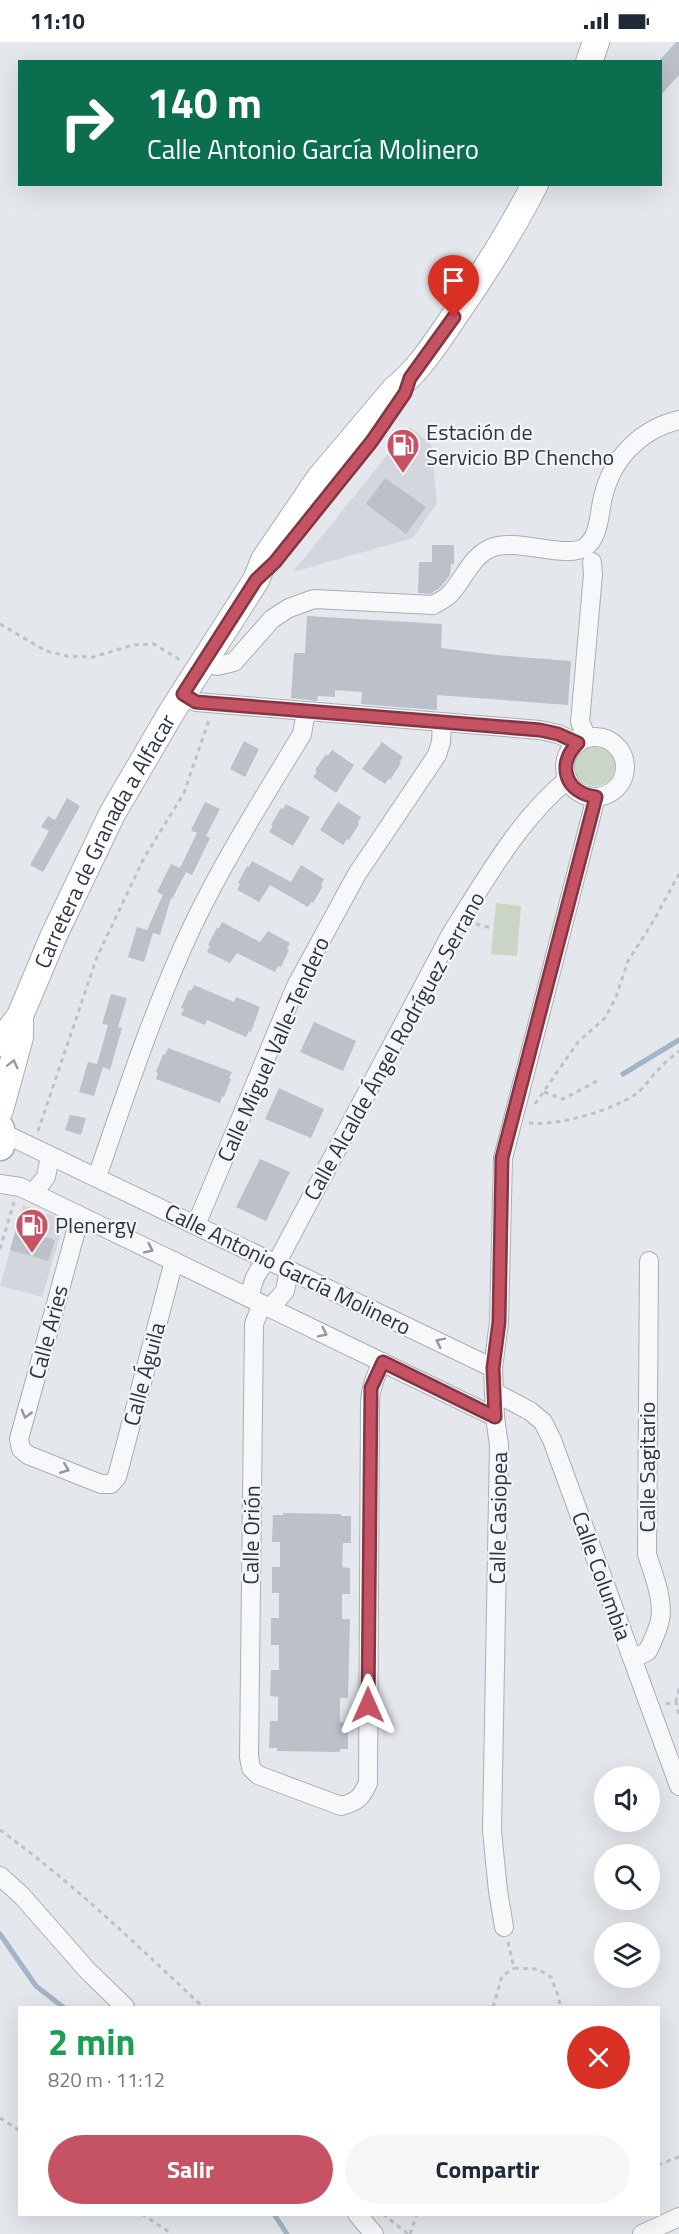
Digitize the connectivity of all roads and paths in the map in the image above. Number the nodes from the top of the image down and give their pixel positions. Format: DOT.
graph roads {
  1 [pos="596,42"];
  2 [pos="590,60"];
  3 [pos="534,186"];
  4 [pos="679,420"];
  5 [pos="592,562"];
  6 [pos="0,624"];
  7 [pos="202,666"];
  8 [pos="183,694"];
  9 [pos="306,712"];
  10 [pos="209,719"];
  11 [pos="442,722"];
  12 [pos="583,740"];
  13 [pos="568,779"];
  14 [pos="596,797"];
  15 [pos="679,874"];
  16 [pos="471,923"];
  17 [pos="492,928"];
  18 [pos="20,1016"];
  19 [pos="0,1043"];
  20 [pos="679,1051"];
  21 [pos="601,1079"];
  22 [pos="544,1092"];
  23 [pos="525,1105"];
  24 [pos="0,1110"];
  25 [pos="527,1123"];
  26 [pos="0,1131"];
  27 [pos="35,1140"];
  28 [pos="0,1146"];
  29 [pos="50,1156"];
  30 [pos="97,1178"];
  31 [pos="0,1184"];
  32 [pos="33,1193"];
  33 [pos="80,1216"];
  34 [pos="196,1225"];
  35 [pos="174,1261"];
  36 [pos="649,1261"];
  37 [pos="278,1265"];
  38 [pos="261,1303"];
  39 [pos="383,1362"];
  40 [pos="493,1368"];
  41 [pos="494,1392"];
  42 [pos="495,1417"];
  43 [pos="111,1484"];
  44 [pos="633,1659"];
  45 [pos="679,1688"];
  46 [pos="676,1702"];
  47 [pos="660,1705"];
  48 [pos="679,1715"];
  49 [pos="679,1786"];
  50 [pos="0,1830"];
  51 [pos="0,1876"];
  52 [pos="504,1927"];
  53 [pos="514,1968"];
  54 [pos="124,2006"];
  55 [pos="202,2006"];
  56 [pos="493,2006"];
  57 [pos="560,2006"];
  58 [pos="0,2118"];
  59 [pos="18,2130"];
  60 [pos="679,2157"];
  61 [pos="660,2164"];
  62 [pos="145,2216"];
  63 [pos="359,2216"];
  64 [pos="386,2216"];
  65 [pos="416,2216"];
  66 [pos="679,2217"];
  67 [pos="172,2234"];
  68 [pos="374,2234"];
  69 [pos="409,2234"];
  70 [pos="642,2234"];
  1 -- 2 [label="street"];
  3 -- 7 [label="street, Carretera de Granada a Alfacar"];
  4 -- 7 [label="street"];
  5 -- 12 [label="street"];
  6 -- 7 [label="path"];
  7 -- 8 [label="street, Carretera de Granada a Alfacar"];
  8 -- 9 [label="street"];
  8 -- 18 [label="street, Carretera de Granada a Alfacar"];
  9 -- 11 [label="street"];
  9 -- 30 [label="street"];
  10 -- 27 [label="path"];
  11 -- 12 [label="street"];
  11 -- 34 [label="street, Calle Miguel Valle-Tendero"];
  12 -- 13 [label="street"];
  12 -- 14 [label="street"];
  13 -- 14 [label="street"];
  13 -- 37 [label="street, Calle Alcalde Ángel Rodríguez Serrano"];
  14 -- 40 [label="street, Calle Casiopea"];
  15 -- 22 [label="path"];
  16 -- 17 [label="path"];
  18 -- 19 [label="street, Carretera de Granada a Alfacar"];
  24 -- 18 [label="street, Carretera de Granada a Alfacar, one-way"];
  20 -- 25 [label="path"];
  21 -- 22 [label="path"];
  22 -- 23 [label="path"];
  26 -- 28 [label="main road"];
  26 -- 29 [label="street, Calle Antonio García Molinero"];
  29 -- 30 [label="street, Calle Antonio García Molinero"];
  29 -- 32 [label="street"];
  30 -- 34 [label="street, Calle Antonio García Molinero"];
  31 -- 32 [label="street, Calle Antonio García Molinero"];
  32 -- 33 [label="street, Calle Antonio García Molinero"];
  33 -- 35 [label="street, Calle Antonio García Molinero, one-way"];
  33 -- 43 [label="street, Calle Aries, one-way"];
  34 -- 37 [label="street, Calle Antonio García Molinero"];
  35 -- 38 [label="street, Calle Antonio García Molinero"];
  35 -- 43 [label="street, Calle Águila"];
  36 -- 44 [label="street, Calle Sagitario"];
  37 -- 38 [label="street"];
  37 -- 38 [label="street, Calle Orión"];
  40 -- 37 [label="street, Calle Antonio García Molinero, one-way"];
  38 -- 39 [label="street, Calle Antonio García Molinero, one-way"];
  38 -- 39 [label="street, Calle Orión"];
  39 -- 42 [label="street, Calle Antonio García Molinero"];
  40 -- 41 [label="street, Calle Casiopea"];
  41 -- 42 [label="street, Calle Casiopea"];
  41 -- 44 [label="street, Calle Columbia"];
  42 -- 52 [label="street, Calle Casiopea"];
  44 -- 49 [label="street, Calle Columbia"];
  45 -- 46 [label="path"];
  46 -- 47 [label="path"];
  46 -- 48 [label="path"];
  50 -- 55 [label="path"];
  51 -- 54 [label="street"];
  52 -- 53 [label="path"];
  53 -- 56 [label="path"];
  53 -- 57 [label="path"];
  58 -- 59 [label="path"];
  60 -- 61 [label="path"];
  62 -- 67 [label="path"];
  63 -- 68 [label="street"];
  64 -- 69 [label="path"];
  65 -- 69 [label="path"];
  66 -- 70 [label="street"];
}
